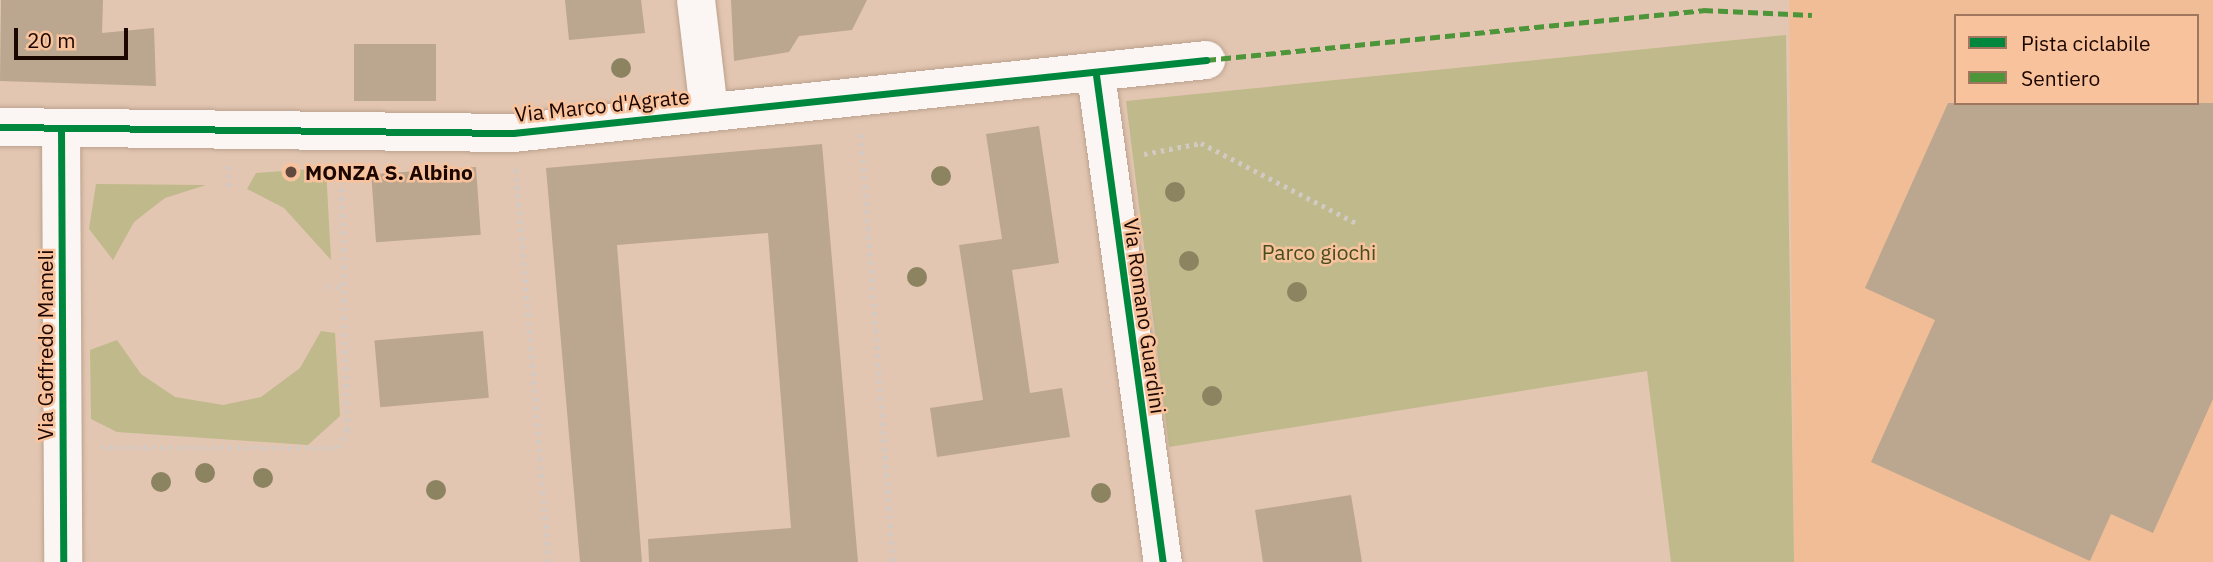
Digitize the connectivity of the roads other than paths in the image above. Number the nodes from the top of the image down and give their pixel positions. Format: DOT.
graph roads {
  1 [pos="696,0"];
  2 [pos="1206,60"];
  3 [pos="1096,75"];
  4 [pos="709,111"];
  5 [pos="0,127"];
  6 [pos="61,128"];
  7 [pos="63,562"];
  8 [pos="1163,562"];
  1 -- 4 [label="street"];
  2 -- 3 [label="street, Via Marco d'Agrate"];
  3 -- 4 [label="street, Via Marco d'Agrate"];
  3 -- 8 [label="street, Via Romano Guardini"];
  4 -- 6 [label="street, Via Marco d'Agrate"];
  5 -- 6 [label="street, Via Marco d'Agrate"];
  6 -- 7 [label="street, Via Goffredo Mameli"];
}
